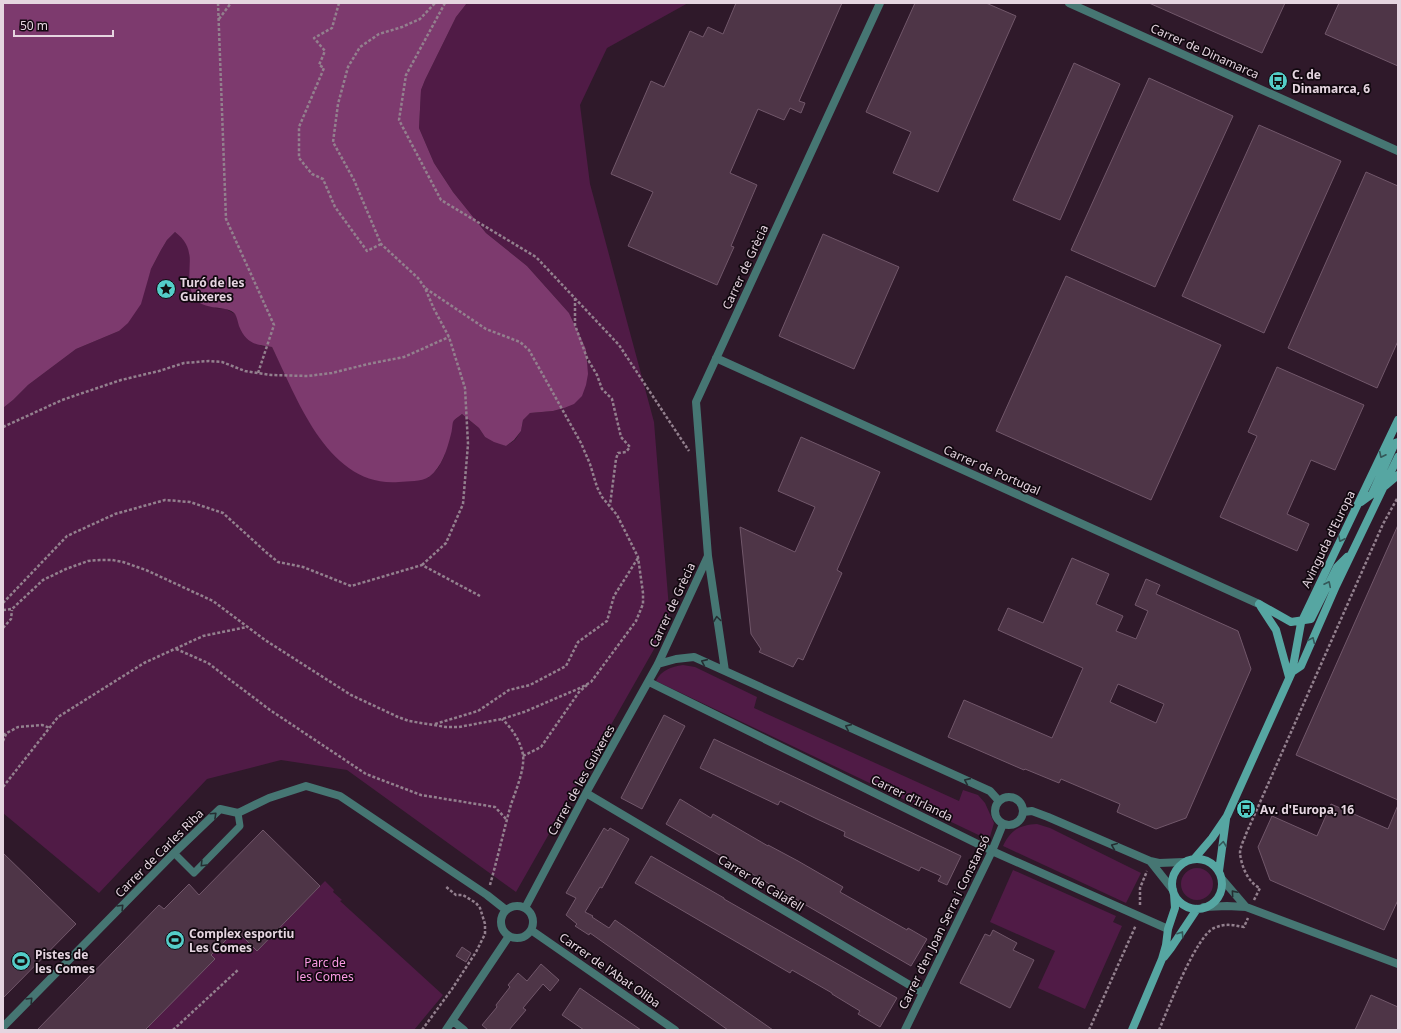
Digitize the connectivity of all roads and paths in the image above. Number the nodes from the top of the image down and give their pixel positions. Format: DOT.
graph roads {
  1 [pos="218,3"];
  2 [pos="231,3"];
  3 [pos="339,3"];
  4 [pos="435,3"];
  5 [pos="445,3"];
  6 [pos="880,3"];
  7 [pos="1069,3"];
  8 [pos="219,19"];
  9 [pos="1398,151"];
  10 [pos="381,244"];
  11 [pos="425,288"];
  12 [pos="575,298"];
  13 [pos="449,337"];
  14 [pos="716,358"];
  15 [pos="258,373"];
  16 [pos="1398,420"];
  17 [pos="3,427"];
  18 [pos="1398,442"];
  19 [pos="1398,457"];
  20 [pos="701,468"];
  21 [pos="1398,475"];
  22 [pos="1383,488"];
  23 [pos="1398,497"];
  24 [pos="1358,504"];
  25 [pos="610,506"];
  26 [pos="1351,554"];
  27 [pos="708,556"];
  28 [pos="638,557"];
  29 [pos="422,565"];
  30 [pos="480,596"];
  31 [pos="3,603"];
  32 [pos="1259,604"];
  33 [pos="12,609"];
  34 [pos="3,610"];
  35 [pos="1302,620"];
  36 [pos="247,627"];
  37 [pos="3,628"];
  38 [pos="176,649"];
  39 [pos="658,664"];
  40 [pos="724,671"];
  41 [pos="1290,674"];
  42 [pos="590,682"];
  43 [pos="649,682"];
  44 [pos="502,719"];
  45 [pos="434,724"];
  46 [pos="50,728"];
  47 [pos="5,734"];
  48 [pos="3,741"];
  49 [pos="523,756"];
  50 [pos="3,787"];
  51 [pos="586,793"];
  52 [pos="1000,801"];
  53 [pos="1023,812"];
  54 [pos="238,813"];
  55 [pos="1227,816"];
  56 [pos="507,820"];
  57 [pos="1003,824"];
  58 [pos="992,851"];
  59 [pos="174,853"];
  60 [pos="1194,859"];
  61 [pos="1150,862"];
  62 [pos="1184,862"];
  63 [pos="1220,875"];
  64 [pos="445,886"];
  65 [pos="1173,892"];
  66 [pos="487,895"];
  67 [pos="525,908"];
  68 [pos="1201,908"];
  69 [pos="1248,908"];
  70 [pos="506,910"];
  71 [pos="1140,917"];
  72 [pos="1168,929"];
  73 [pos="531,930"];
  74 [pos="509,936"];
  75 [pos="1162,959"];
  76 [pos="1398,964"];
  77 [pos="239,969"];
  78 [pos="923,993"];
  79 [pos="453,1021"];
  80 [pos="3,1028"];
  81 [pos="173,1030"];
  82 [pos="422,1030"];
  83 [pos="446,1030"];
  84 [pos="464,1030"];
  85 [pos="675,1030"];
  86 [pos="905,1030"];
  87 [pos="1089,1030"];
  88 [pos="1132,1030"];
  89 [pos="1159,1030"];
  1 -- 8 [label="path"];
  2 -- 8 [label="path"];
  3 -- 10 [label="path"];
  4 -- 10 [label="path"];
  5 -- 12 [label="path"];
  6 -- 14 [label="street, Carrer de Grècia"];
  7 -- 9 [label="street, Carrer de Dinamarca"];
  8 -- 15 [label="path"];
  10 -- 11 [label="path"];
  11 -- 13 [label="path"];
  11 -- 25 [label="path"];
  12 -- 20 [label="path"];
  12 -- 25 [label="path"];
  13 -- 15 [label="path"];
  13 -- 29 [label="path"];
  14 -- 20 [label="street, Carrer de Grècia"];
  14 -- 32 [label="street, Carrer de Portugal"];
  15 -- 17 [label="path"];
  16 -- 24 [label="street, Avinguda d'Europa, one-way"];
  18 -- 24 [label="street"];
  19 -- 22 [label="street, Avinguda d'Europa"];
  20 -- 27 [label="street, Carrer de Grècia"];
  21 -- 22 [label="street"];
  22 -- 26 [label="street, Avinguda d'Europa"];
  23 -- 69 [label="path"];
  24 -- 35 [label="street, Avinguda d'Europa, one-way"];
  25 -- 28 [label="path"];
  35 -- 26 [label="street, one-way"];
  41 -- 26 [label="street, Avinguda d'Europa, one-way"];
  27 -- 39 [label="street, Carrer de Grècia"];
  40 -- 27 [label="street, Carrer de Grècia, one-way"];
  28 -- 42 [label="path"];
  28 -- 45 [label="path"];
  29 -- 30 [label="path"];
  29 -- 31 [label="path"];
  32 -- 35 [label="street"];
  32 -- 41 [label="street"];
  33 -- 34 [label="path"];
  33 -- 36 [label="path"];
  33 -- 37 [label="path"];
  35 -- 41 [label="street, Avinguda d'Europa"];
  36 -- 38 [label="path"];
  36 -- 45 [label="path"];
  38 -- 46 [label="path"];
  38 -- 56 [label="path"];
  40 -- 39 [label="street, one-way"];
  39 -- 43 [label="street, Carrer de les Guixeres"];
  52 -- 40 [label="street, one-way"];
  41 -- 55 [label="street, Avinguda d'Europa"];
  42 -- 44 [label="path"];
  42 -- 49 [label="path"];
  43 -- 51 [label="street, Carrer de les Guixeres"];
  43 -- 58 [label="street, Carrer d'Irlanda"];
  44 -- 45 [label="path"];
  44 -- 49 [label="path"];
  46 -- 47 [label="path"];
  46 -- 50 [label="path"];
  47 -- 48 [label="path"];
  49 -- 56 [label="path"];
  51 -- 67 [label="street, Carrer de les Guixeres"];
  51 -- 78 [label="street, Carrer de Calafell"];
  52 -- 53 [label="street"];
  52 -- 57 [label="street"];
  53 -- 57 [label="street"];
  61 -- 53 [label="street, one-way"];
  59 -- 54 [label="street, Carrer de Carles Riba, one-way"];
  54 -- 59 [label="lane, one-way"];
  54 -- 66 [label="street"];
  55 -- 60 [label="street, Avinguda d'Europa"];
  63 -- 55 [label="street, Avinguda d'Europa, one-way"];
  56 -- 66 [label="path"];
  57 -- 58 [label="street, Carrer d'en Joan Serra i Constansó"];
  58 -- 71 [label="street, Carrer d'Irlanda"];
  58 -- 78 [label="street, Carrer d'en Joan Serra i Constansó"];
  80 -- 59 [label="street, Carrer de Carles Riba, one-way"];
  60 -- 62 [label="street"];
  60 -- 63 [label="street"];
  61 -- 62 [label="street"];
  61 -- 65 [label="street"];
  61 -- 71 [label="path"];
  62 -- 65 [label="street"];
  63 -- 68 [label="street"];
  69 -- 63 [label="street, one-way"];
  64 -- 82 [label="path"];
  65 -- 68 [label="street"];
  65 -- 72 [label="street"];
  66 -- 70 [label="street"];
  67 -- 70 [label="street"];
  67 -- 73 [label="street"];
  68 -- 69 [label="street"];
  75 -- 68 [label="street, one-way"];
  69 -- 76 [label="street"];
  69 -- 89 [label="path"];
  70 -- 74 [label="street"];
  71 -- 72 [label="street, Carrer d'Irlanda"];
  71 -- 87 [label="path"];
  72 -- 75 [label="street"];
  73 -- 74 [label="street"];
  73 -- 85 [label="street, Carrer de l'Abat Oliba"];
  74 -- 79 [label="street"];
  75 -- 88 [label="street"];
  77 -- 81 [label="path"];
  78 -- 86 [label="street, Carrer d'en Joan Serra i Constansó"];
  79 -- 83 [label="street"];
  79 -- 84 [label="street"];
}
